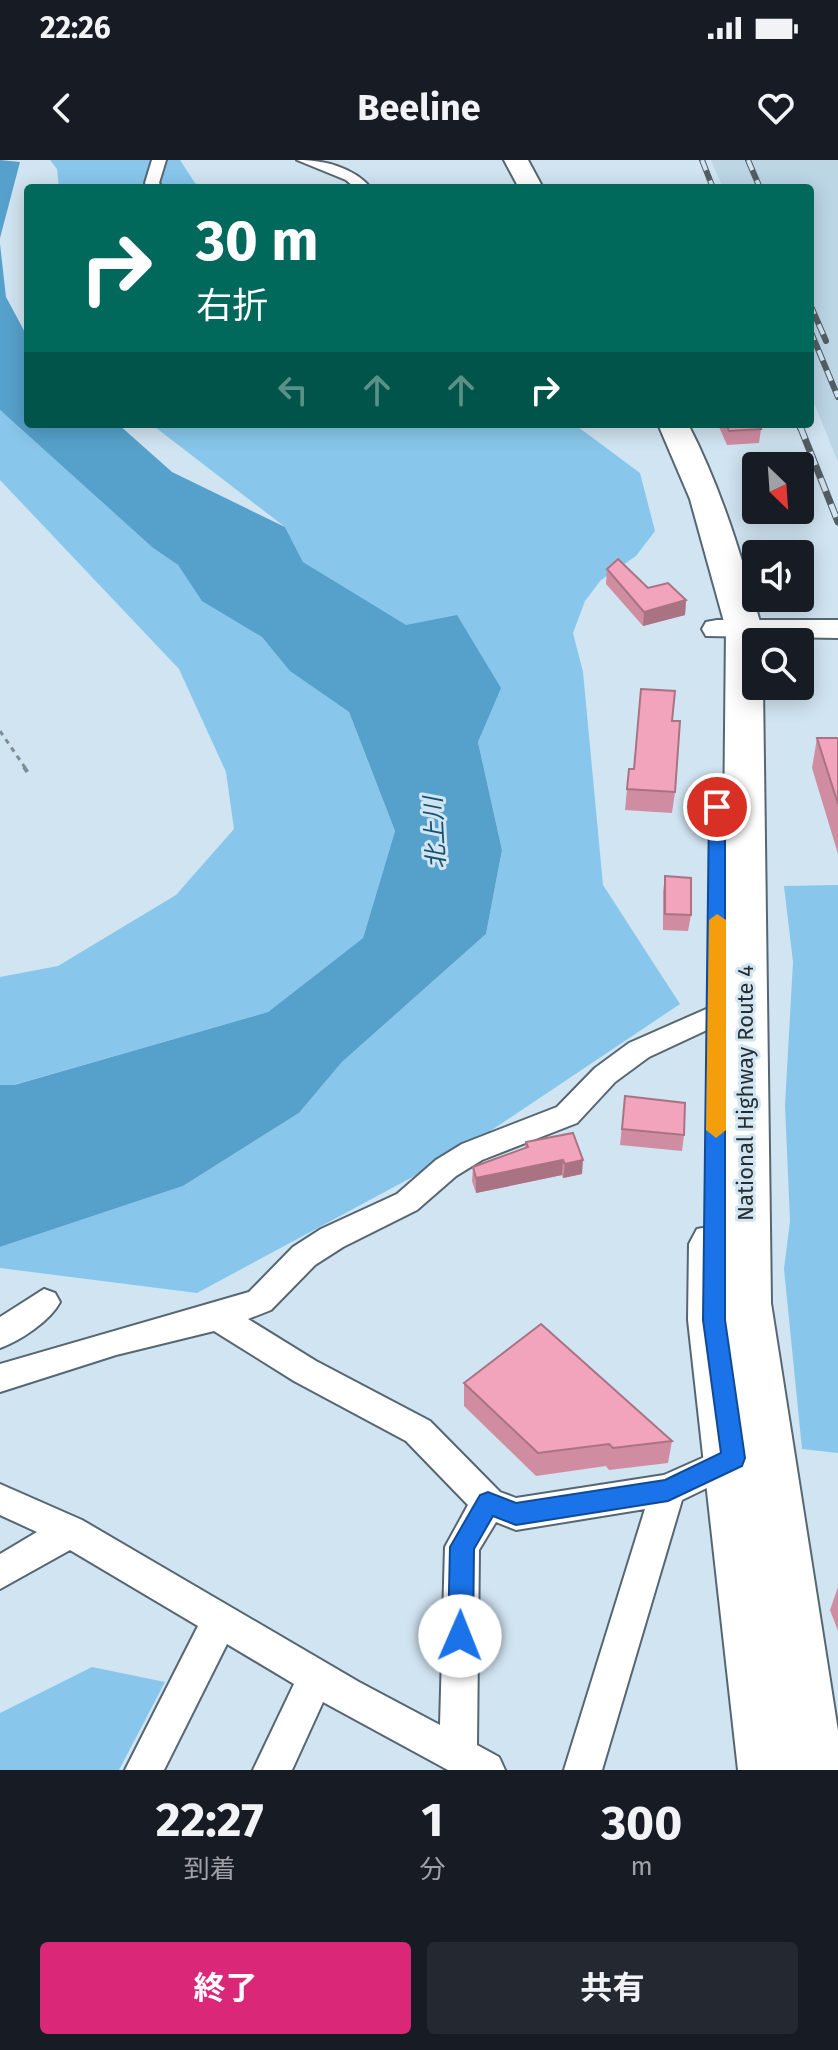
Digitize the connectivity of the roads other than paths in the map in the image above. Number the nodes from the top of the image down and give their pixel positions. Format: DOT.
graph roads {
  1 [pos="159,160"];
  2 [pos="304,160"];
  3 [pos="516,160"];
  4 [pos="534,160"];
  5 [pos="154,184"];
  6 [pos="359,184"];
  7 [pos="529,184"];
  8 [pos="547,184"];
  9 [pos="657,428"];
  10 [pos="675,428"];
  11 [pos="730,629"];
  12 [pos="838,629"];
  13 [pos="731,1008"];
  14 [pos="44,1302"];
  15 [pos="218,1317"];
  16 [pos="0,1335"];
  17 [pos="0,1378"];
  18 [pos="750,1454"];
  19 [pos="668,1490"];
  20 [pos="0,1499"];
  21 [pos="488,1503"];
  22 [pos="70,1531"];
  23 [pos="0,1573"];
  24 [pos="220,1620"];
  25 [pos="316,1677"];
  26 [pos="472,1762"];
  27 [pos="144,1770"];
  28 [pos="272,1770"];
  29 [pos="583,1770"];
  30 [pos="770,1770"];
  31 [pos="812,1770"];
  1 -- 5 [label="street"];
  2 -- 6 [label="street"];
  3 -- 7 [label="highway"];
  4 -- 8 [label="highway"];
  9 -- 11 [label="highway, National Highway Route 4"];
  10 -- 11 [label="highway, National Highway Route 4"];
  11 -- 12 [label="street"];
  11 -- 13 [label="highway, National Highway Route 4"];
  13 -- 15 [label="street"];
  13 -- 18 [label="highway, National Highway Route 4"];
  14 -- 16 [label="street"];
  15 -- 17 [label="street"];
  15 -- 21 [label="street"];
  18 -- 19 [label="street"];
  18 -- 30 [label="highway, National Highway Route 4"];
  18 -- 31 [label="highway, National Highway Route 4"];
  19 -- 21 [label="street"];
  19 -- 29 [label="street"];
  20 -- 22 [label="street"];
  21 -- 26 [label="street"];
  22 -- 23 [label="street"];
  22 -- 24 [label="street"];
  24 -- 25 [label="street"];
  24 -- 27 [label="street"];
  25 -- 26 [label="street"];
  25 -- 28 [label="street"];
}
